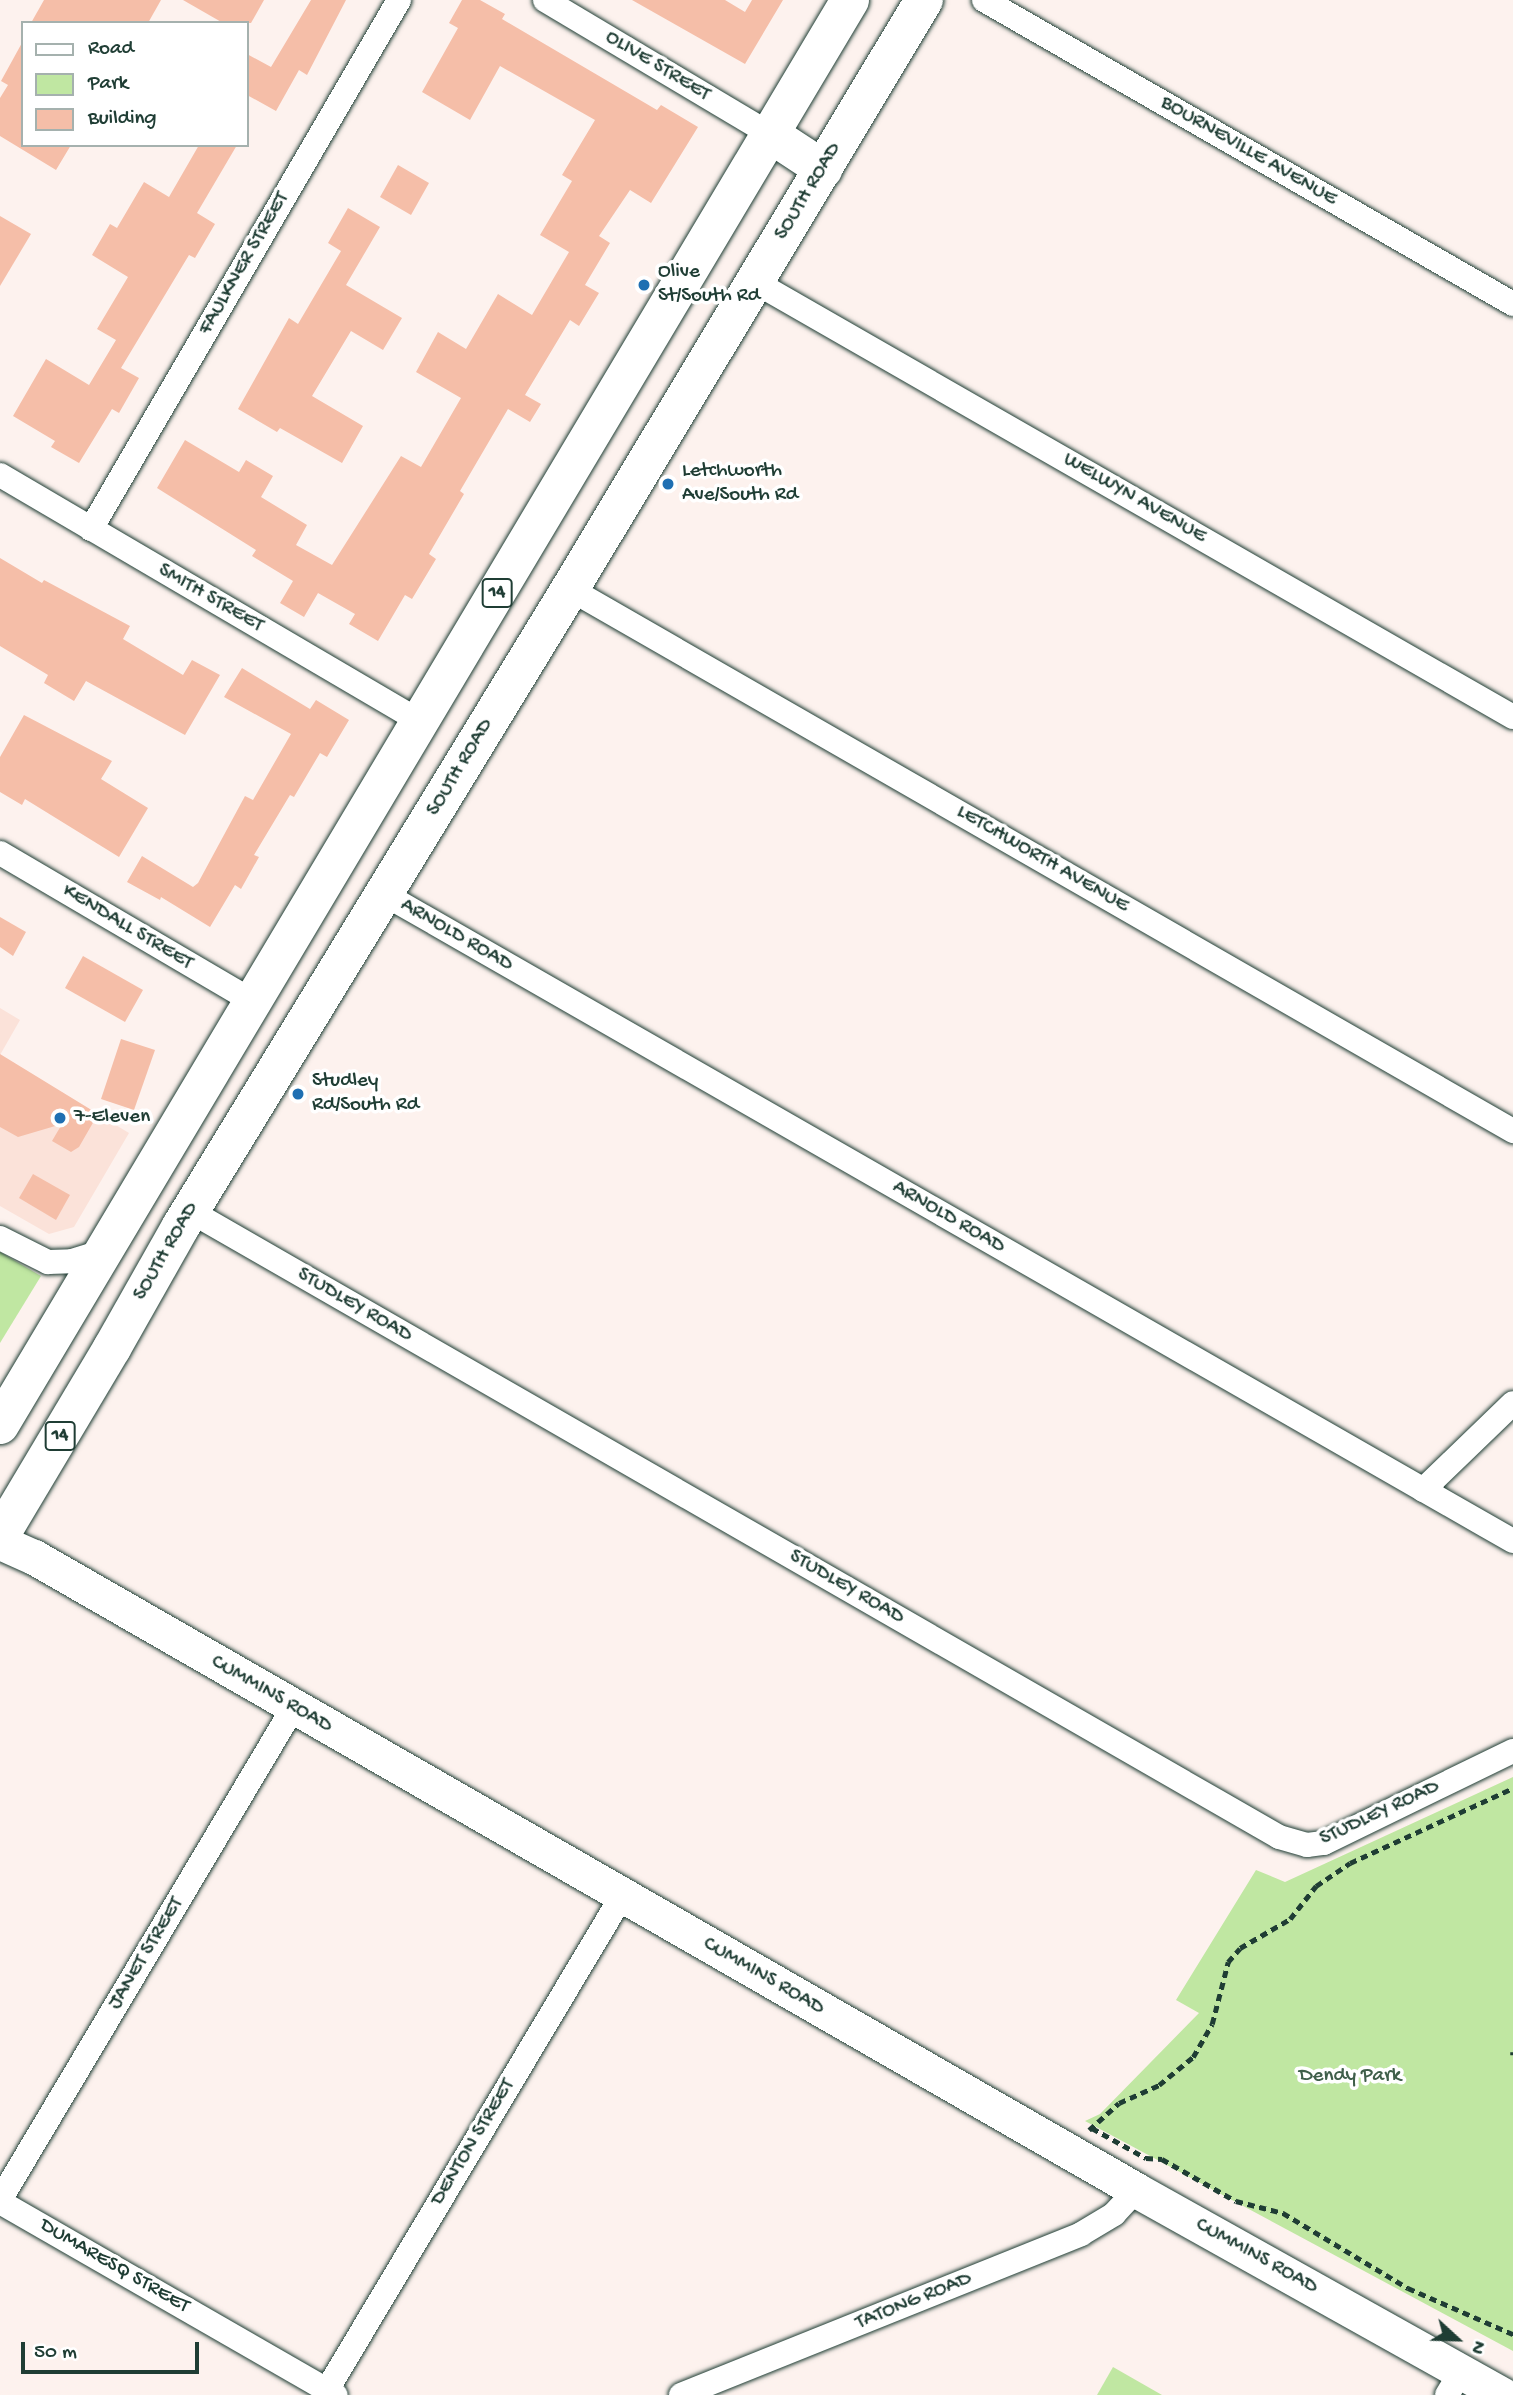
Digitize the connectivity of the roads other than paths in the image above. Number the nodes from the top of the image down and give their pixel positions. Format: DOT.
graph roads {
  1 [pos="399,0"];
  2 [pos="545,0"];
  3 [pos="850,0"];
  4 [pos="924,0"];
  5 [pos="984,0"];
  6 [pos="770,134"];
  7 [pos="823,169"];
  8 [pos="755,282"];
  9 [pos="1513,304"];
  10 [pos="0,475"];
  11 [pos="91,529"];
  12 [pos="570,589"];
  13 [pos="1513,717"];
  14 [pos="421,722"];
  15 [pos="0,853"];
  16 [pos="384,894"];
  17 [pos="254,1002"];
  18 [pos="300,1031"];
  19 [pos="1513,1131"];
  20 [pos="190,1211"];
  21 [pos="0,1238"];
  22 [pos="105,1251"];
  23 [pos="68,1311"];
  24 [pos="117,1340"];
  25 [pos="1513,1403"];
  26 [pos="0,1425"];
  27 [pos="1423,1490"];
  28 [pos="7,1532"];
  29 [pos="1513,1541"];
  30 [pos="293,1708"];
  31 [pos="1513,1751"];
  32 [pos="622,1896"];
  33 [pos="1136,2190"];
  34 [pos="0,2201"];
  35 [pos="1454,2383"];
  36 [pos="724,2387"];
  37 [pos="332,2392"];
  38 [pos="681,2395"];
  39 [pos="1503,2395"];
  1 -- 11 [label="street, FAULKNER STREET"];
  2 -- 6 [label="street, OLIVE STREET"];
  3 -- 6 [label="main road, 14"];
  4 -- 7 [label="main road, SOUTH ROAD / 14"];
  5 -- 9 [label="street, BOURNEVILLE AVENUE"];
  6 -- 7 [label="main road"];
  6 -- 14 [label="main road, 14"];
  7 -- 8 [label="main road, SOUTH ROAD / 14"];
  8 -- 12 [label="main road, SOUTH ROAD / 14"];
  8 -- 13 [label="street, WELWYN AVENUE"];
  10 -- 11 [label="street, SMITH STREET"];
  11 -- 14 [label="street, SMITH STREET"];
  12 -- 16 [label="main road, SOUTH ROAD / 14"];
  12 -- 19 [label="street, LETCHWORTH AVENUE"];
  14 -- 17 [label="main road, 14"];
  15 -- 17 [label="street, KENDALL STREET"];
  16 -- 18 [label="main road, SOUTH ROAD / 14"];
  16 -- 27 [label="street, ARNOLD ROAD"];
  17 -- 18 [label="main road"];
  17 -- 22 [label="main road, 14"];
  18 -- 20 [label="main road, SOUTH ROAD / 14"];
  20 -- 24 [label="main road, SOUTH ROAD / 14"];
  20 -- 31 [label="street, STUDLEY ROAD"];
  21 -- 22 [label="street"];
  22 -- 23 [label="main road, 14"];
  23 -- 24 [label="main road"];
  23 -- 26 [label="main road, 14"];
  24 -- 28 [label="main road, SOUTH ROAD / 14"];
  25 -- 27 [label="street"];
  27 -- 29 [label="street, ARNOLD ROAD"];
  28 -- 30 [label="main road, CUMMINS ROAD"];
  30 -- 32 [label="main road, CUMMINS ROAD"];
  30 -- 34 [label="street, JANET STREET"];
  32 -- 33 [label="main road, CUMMINS ROAD"];
  32 -- 37 [label="street, DENTON STREET"];
  33 -- 35 [label="main road, CUMMINS ROAD"];
  33 -- 36 [label="street, TATONG ROAD"];
  34 -- 37 [label="street, DUMARESQ STREET"];
  35 -- 39 [label="main road, CUMMINS ROAD"];
  36 -- 38 [label="street, TATONG ROAD"];
}
